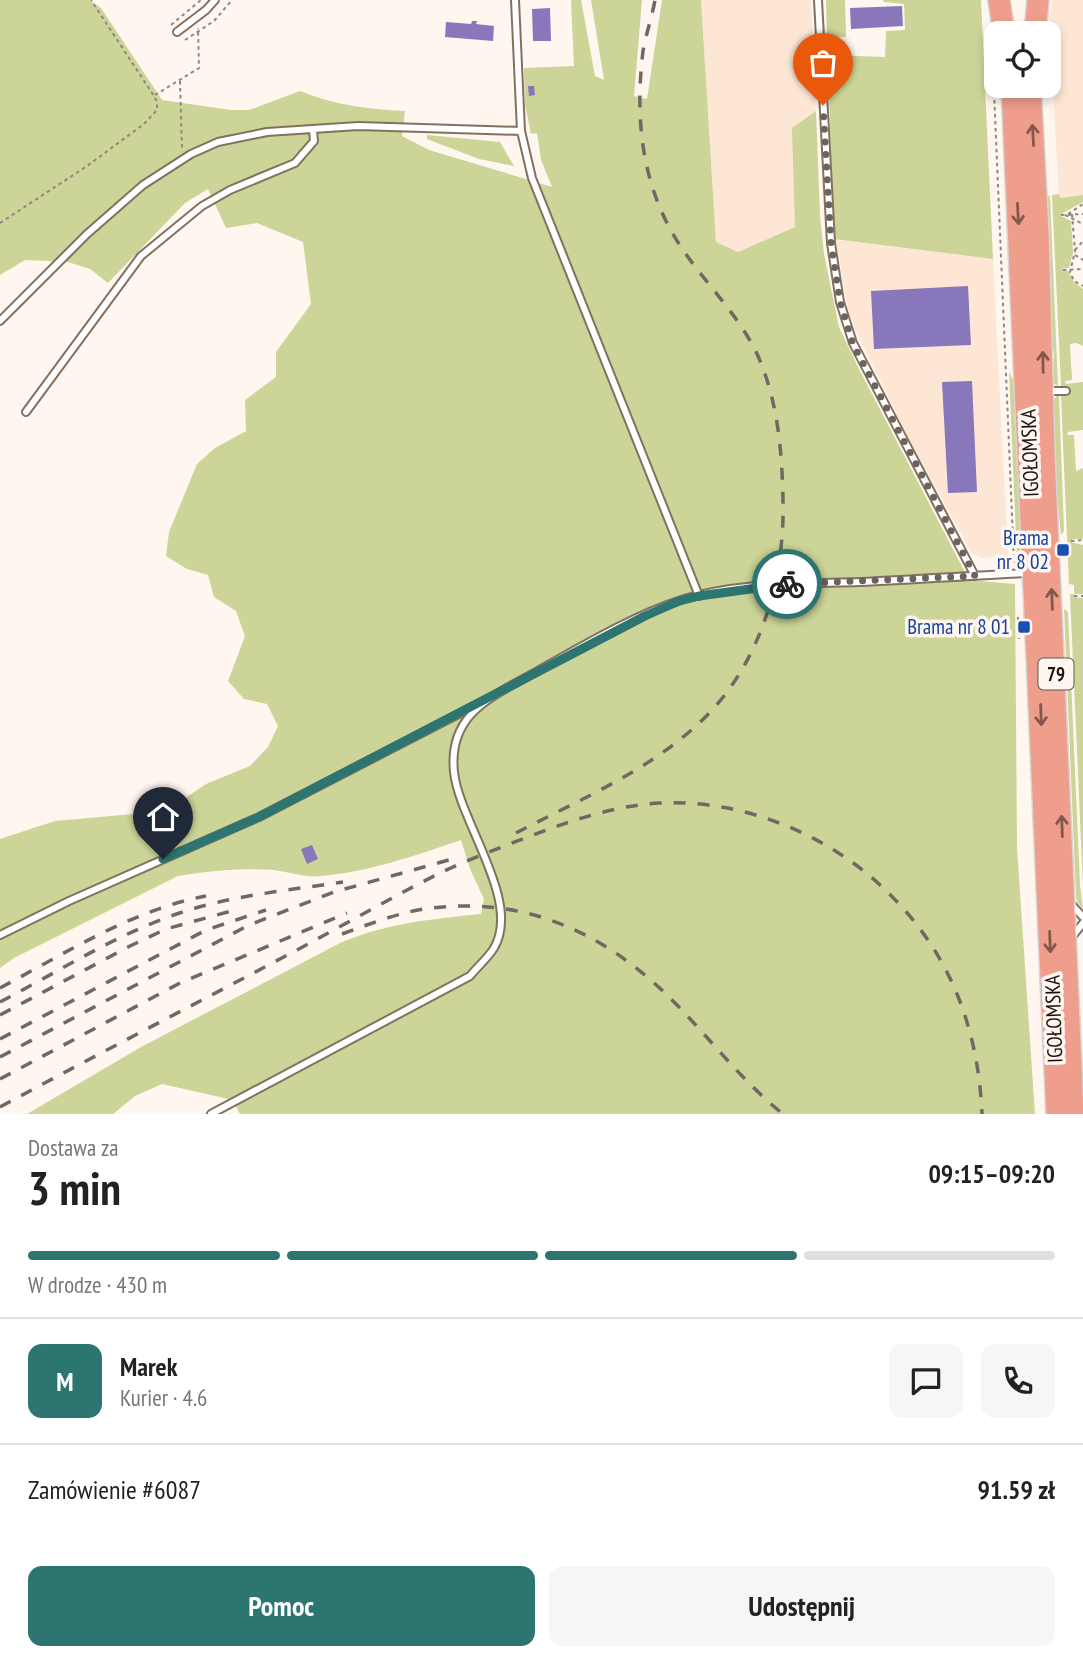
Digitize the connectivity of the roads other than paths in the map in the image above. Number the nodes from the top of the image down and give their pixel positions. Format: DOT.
graph roads {
  1 [pos="215,0"];
  2 [pos="515,0"];
  3 [pos="818,0"];
  4 [pos="999,0"];
  5 [pos="1009,0"];
  6 [pos="1027,0"];
  7 [pos="1038,0"];
  8 [pos="1001,21"];
  9 [pos="1005,21"];
  10 [pos="1028,21"];
  11 [pos="1036,21"];
  12 [pos="177,32"];
  13 [pos="1021,98"];
  14 [pos="1022,98"];
  15 [pos="313,130"];
  16 [pos="521,131"];
  17 [pos="0,321"];
  18 [pos="1044,391"];
  19 [pos="1066,391"];
  20 [pos="26,412"];
  21 [pos="1035,573"];
  22 [pos="975,576"];
  23 [pos="699,596"];
  24 [pos="481,703"];
  25 [pos="1065,894"];
  26 [pos="1083,917"];
  27 [pos="1083,923"];
  28 [pos="0,935"];
  29 [pos="1067,949"];
  30 [pos="1060,975"];
  31 [pos="1061,1003"];
  32 [pos="211,1114"];
  33 [pos="1057,1114"];
  34 [pos="1073,1114"];
  1 -- 12 [label="lane"];
  2 -- 16 [label="lane"];
  3 -- 22 [label="lane"];
  4 -- 8 [label="main road"];
  5 -- 9 [label="main road"];
  6 -- 10 [label="main road"];
  7 -- 11 [label="main road"];
  13 -- 21 [label="main road, IGOŁOMSKA / 79, one-way"];
  18 -- 14 [label="main road, IGOŁOMSKA / 79, one-way"];
  15 -- 16 [label="lane"];
  15 -- 17 [label="lane"];
  15 -- 20 [label="lane"];
  16 -- 23 [label="lane"];
  18 -- 19 [label="lane"];
  25 -- 18 [label="main road, IGOŁOMSKA / 79, one-way"];
  21 -- 22 [label="lane"];
  21 -- 30 [label="main road, IGOŁOMSKA / 79, one-way"];
  22 -- 23 [label="lane"];
  23 -- 24 [label="lane"];
  24 -- 28 [label="lane"];
  24 -- 32 [label="lane"];
  25 -- 26 [label="lane"];
  25 -- 29 [label="main road, IGOŁOMSKA / 79"];
  27 -- 29 [label="lane"];
  29 -- 30 [label="main road, IGOŁOMSKA / 79"];
  30 -- 31 [label="main road, IGOŁOMSKA / 79"];
  31 -- 33 [label="main road, IGOŁOMSKA / 79"];
  31 -- 34 [label="main road, IGOŁOMSKA / 79"];
}
